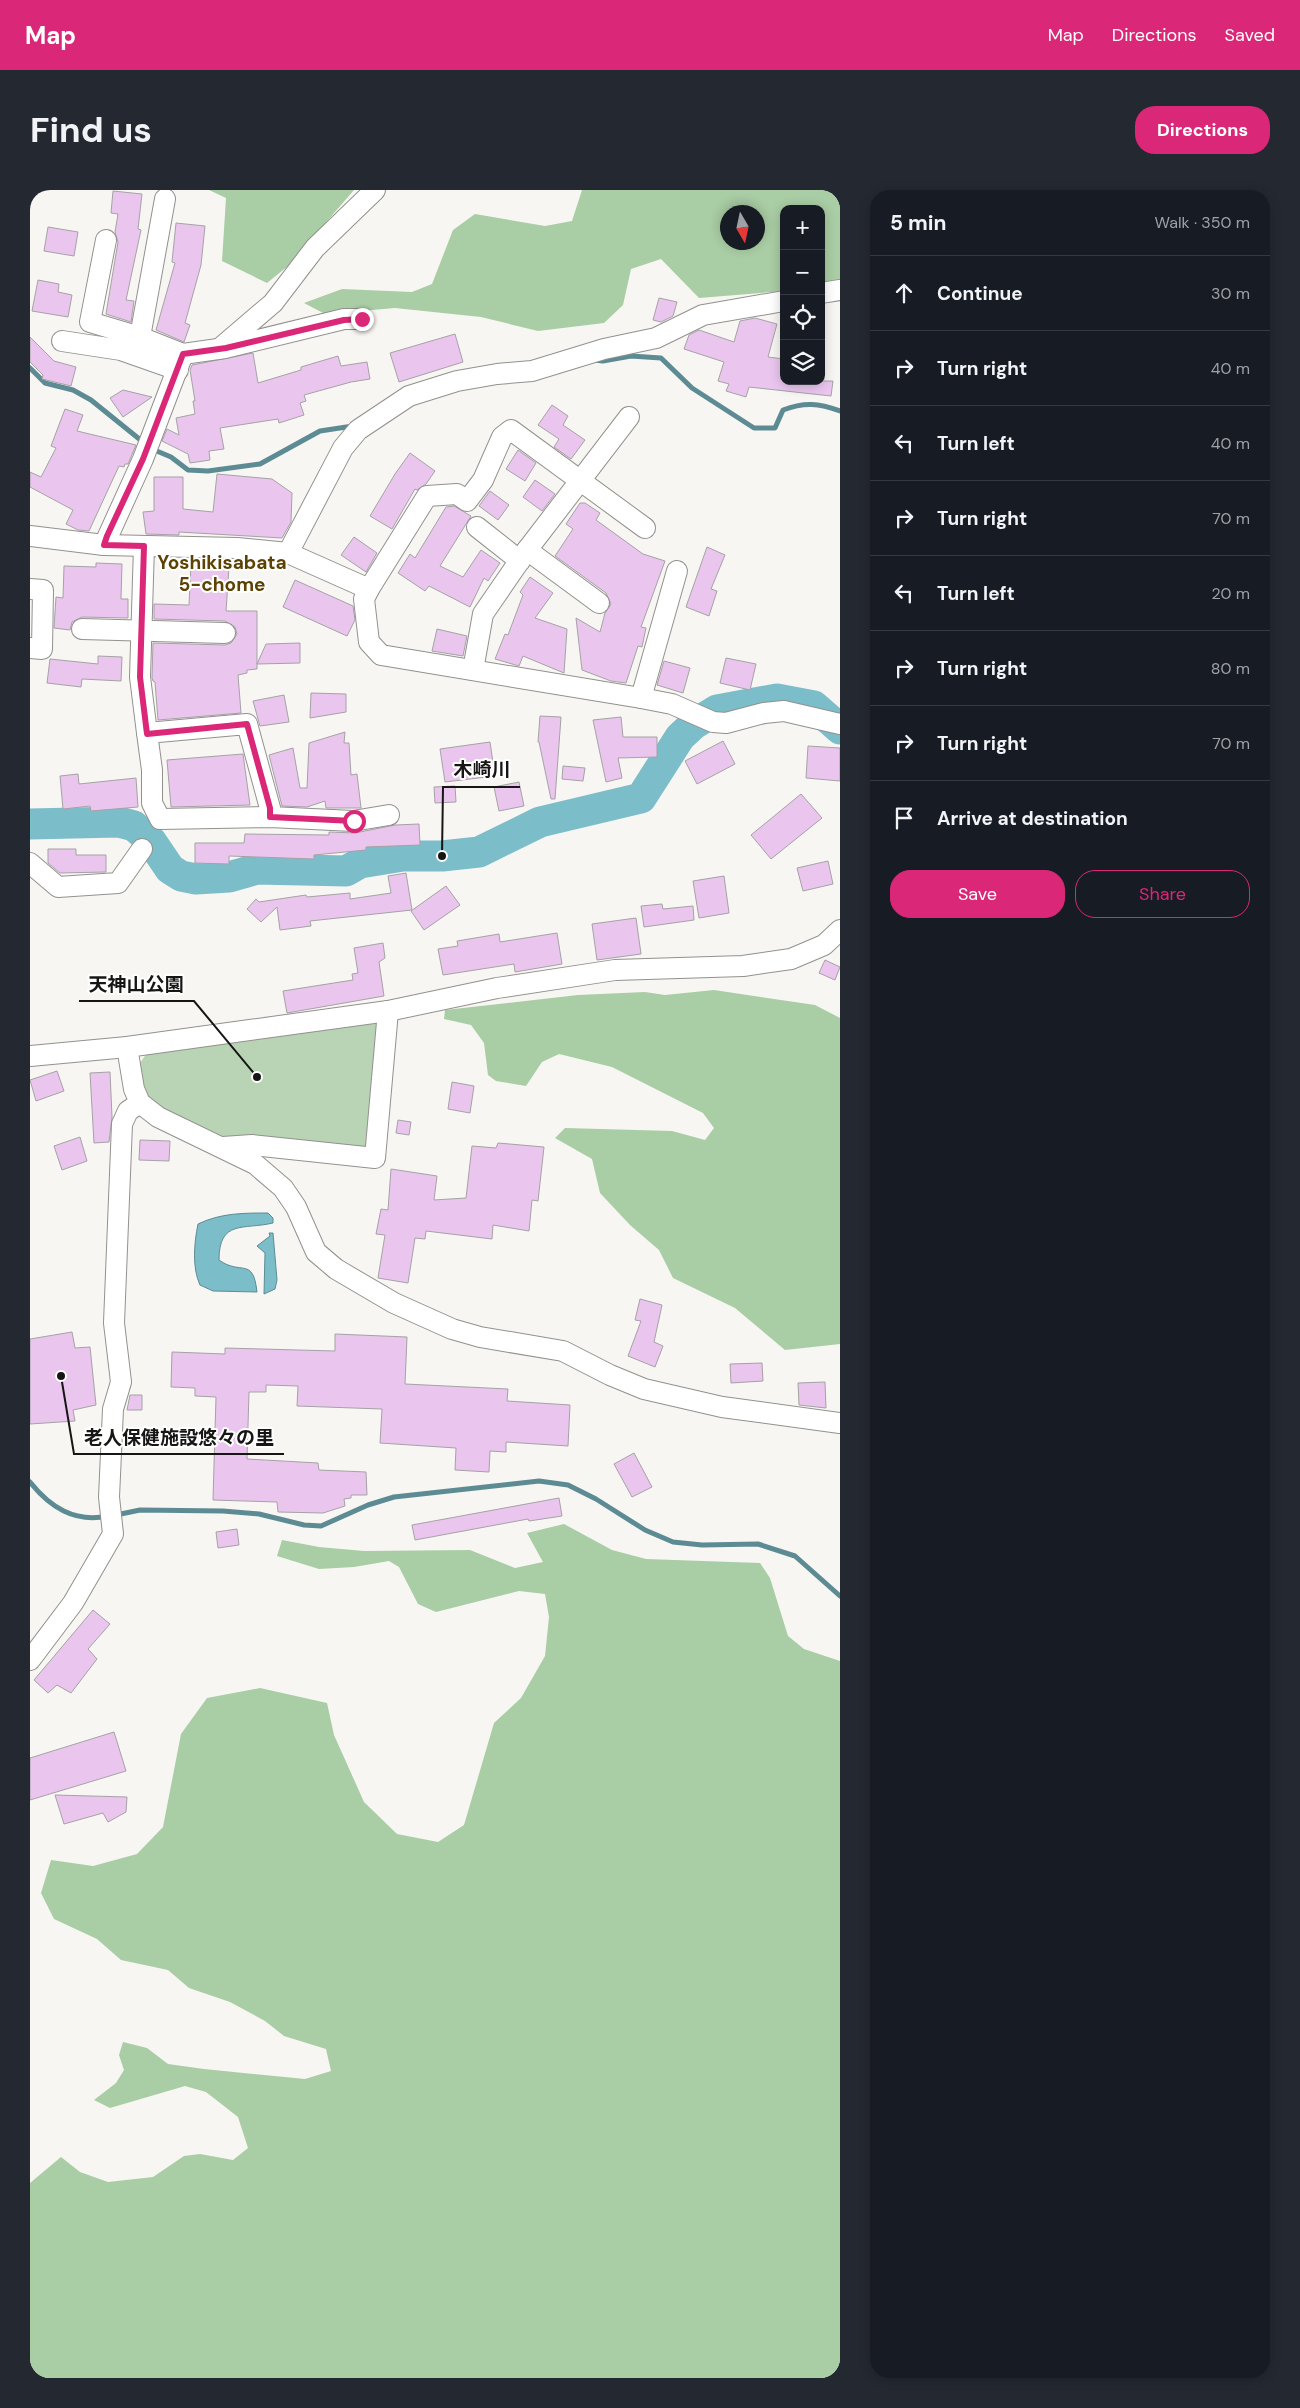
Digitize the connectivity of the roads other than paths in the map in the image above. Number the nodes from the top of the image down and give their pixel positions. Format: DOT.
graph roads {
  1 [pos="375,190"];
  2 [pos="165,199"];
  3 [pos="106,240"];
  4 [pos="840,290"];
  5 [pos="825,293"];
  6 [pos="780,302"];
  7 [pos="362,319"];
  8 [pos="140,338"];
  9 [pos="62,341"];
  10 [pos="219,349"];
  11 [pos="181,362"];
  12 [pos="629,417"];
  13 [pos="580,481"];
  14 [pos="477,527"];
  15 [pos="645,528"];
  16 [pos="30,536"];
  17 [pos="104,545"];
  18 [pos="144,546"];
  19 [pos="288,553"];
  20 [pos="523,556"];
  21 [pos="678,571"];
  22 [pos="30,589"];
  23 [pos="368,589"];
  24 [pos="599,603"];
  25 [pos="82,630"];
  26 [pos="141,632"];
  27 [pos="225,633"];
  28 [pos="30,648"];
  29 [pos="473,670"];
  30 [pos="642,698"];
  31 [pos="831,722"];
  32 [pos="147,734"];
  33 [pos="389,815"];
  34 [pos="270,817"];
  35 [pos="142,850"];
  36 [pos="30,863"];
  37 [pos="840,930"];
  38 [pos="388,1010"];
  39 [pos="127,1047"];
  40 [pos="30,1056"];
  41 [pos="140,1103"];
  42 [pos="222,1147"];
  43 [pos="840,1423"];
  44 [pos="30,1660"];
  1 -- 10 [label="street"];
  2 -- 8 [label="street"];
  3 -- 8 [label="street"];
  4 -- 5 [label="street"];
  6 -- 19 [label="street"];
  7 -- 10 [label="street"];
  8 -- 11 [label="street"];
  9 -- 11 [label="street"];
  10 -- 11 [label="street"];
  11 -- 17 [label="street"];
  12 -- 13 [label="street"];
  13 -- 15 [label="street"];
  13 -- 20 [label="street"];
  13 -- 23 [label="street"];
  14 -- 20 [label="street"];
  16 -- 17 [label="street"];
  17 -- 18 [label="street"];
  18 -- 19 [label="street"];
  18 -- 26 [label="street"];
  19 -- 23 [label="street"];
  20 -- 24 [label="street"];
  20 -- 29 [label="street"];
  21 -- 30 [label="street"];
  22 -- 28 [label="street"];
  23 -- 29 [label="street"];
  25 -- 26 [label="street"];
  26 -- 27 [label="street"];
  26 -- 32 [label="street"];
  29 -- 30 [label="street"];
  30 -- 31 [label="street"];
  32 -- 34 [label="street"];
  32 -- 34 [label="street"];
  33 -- 34 [label="street"];
  35 -- 36 [label="street"];
  37 -- 38 [label="street"];
  38 -- 39 [label="street"];
  38 -- 42 [label="street"];
  39 -- 40 [label="street"];
  39 -- 41 [label="street"];
  41 -- 42 [label="street"];
  41 -- 44 [label="street"];
  42 -- 43 [label="street"];
}
